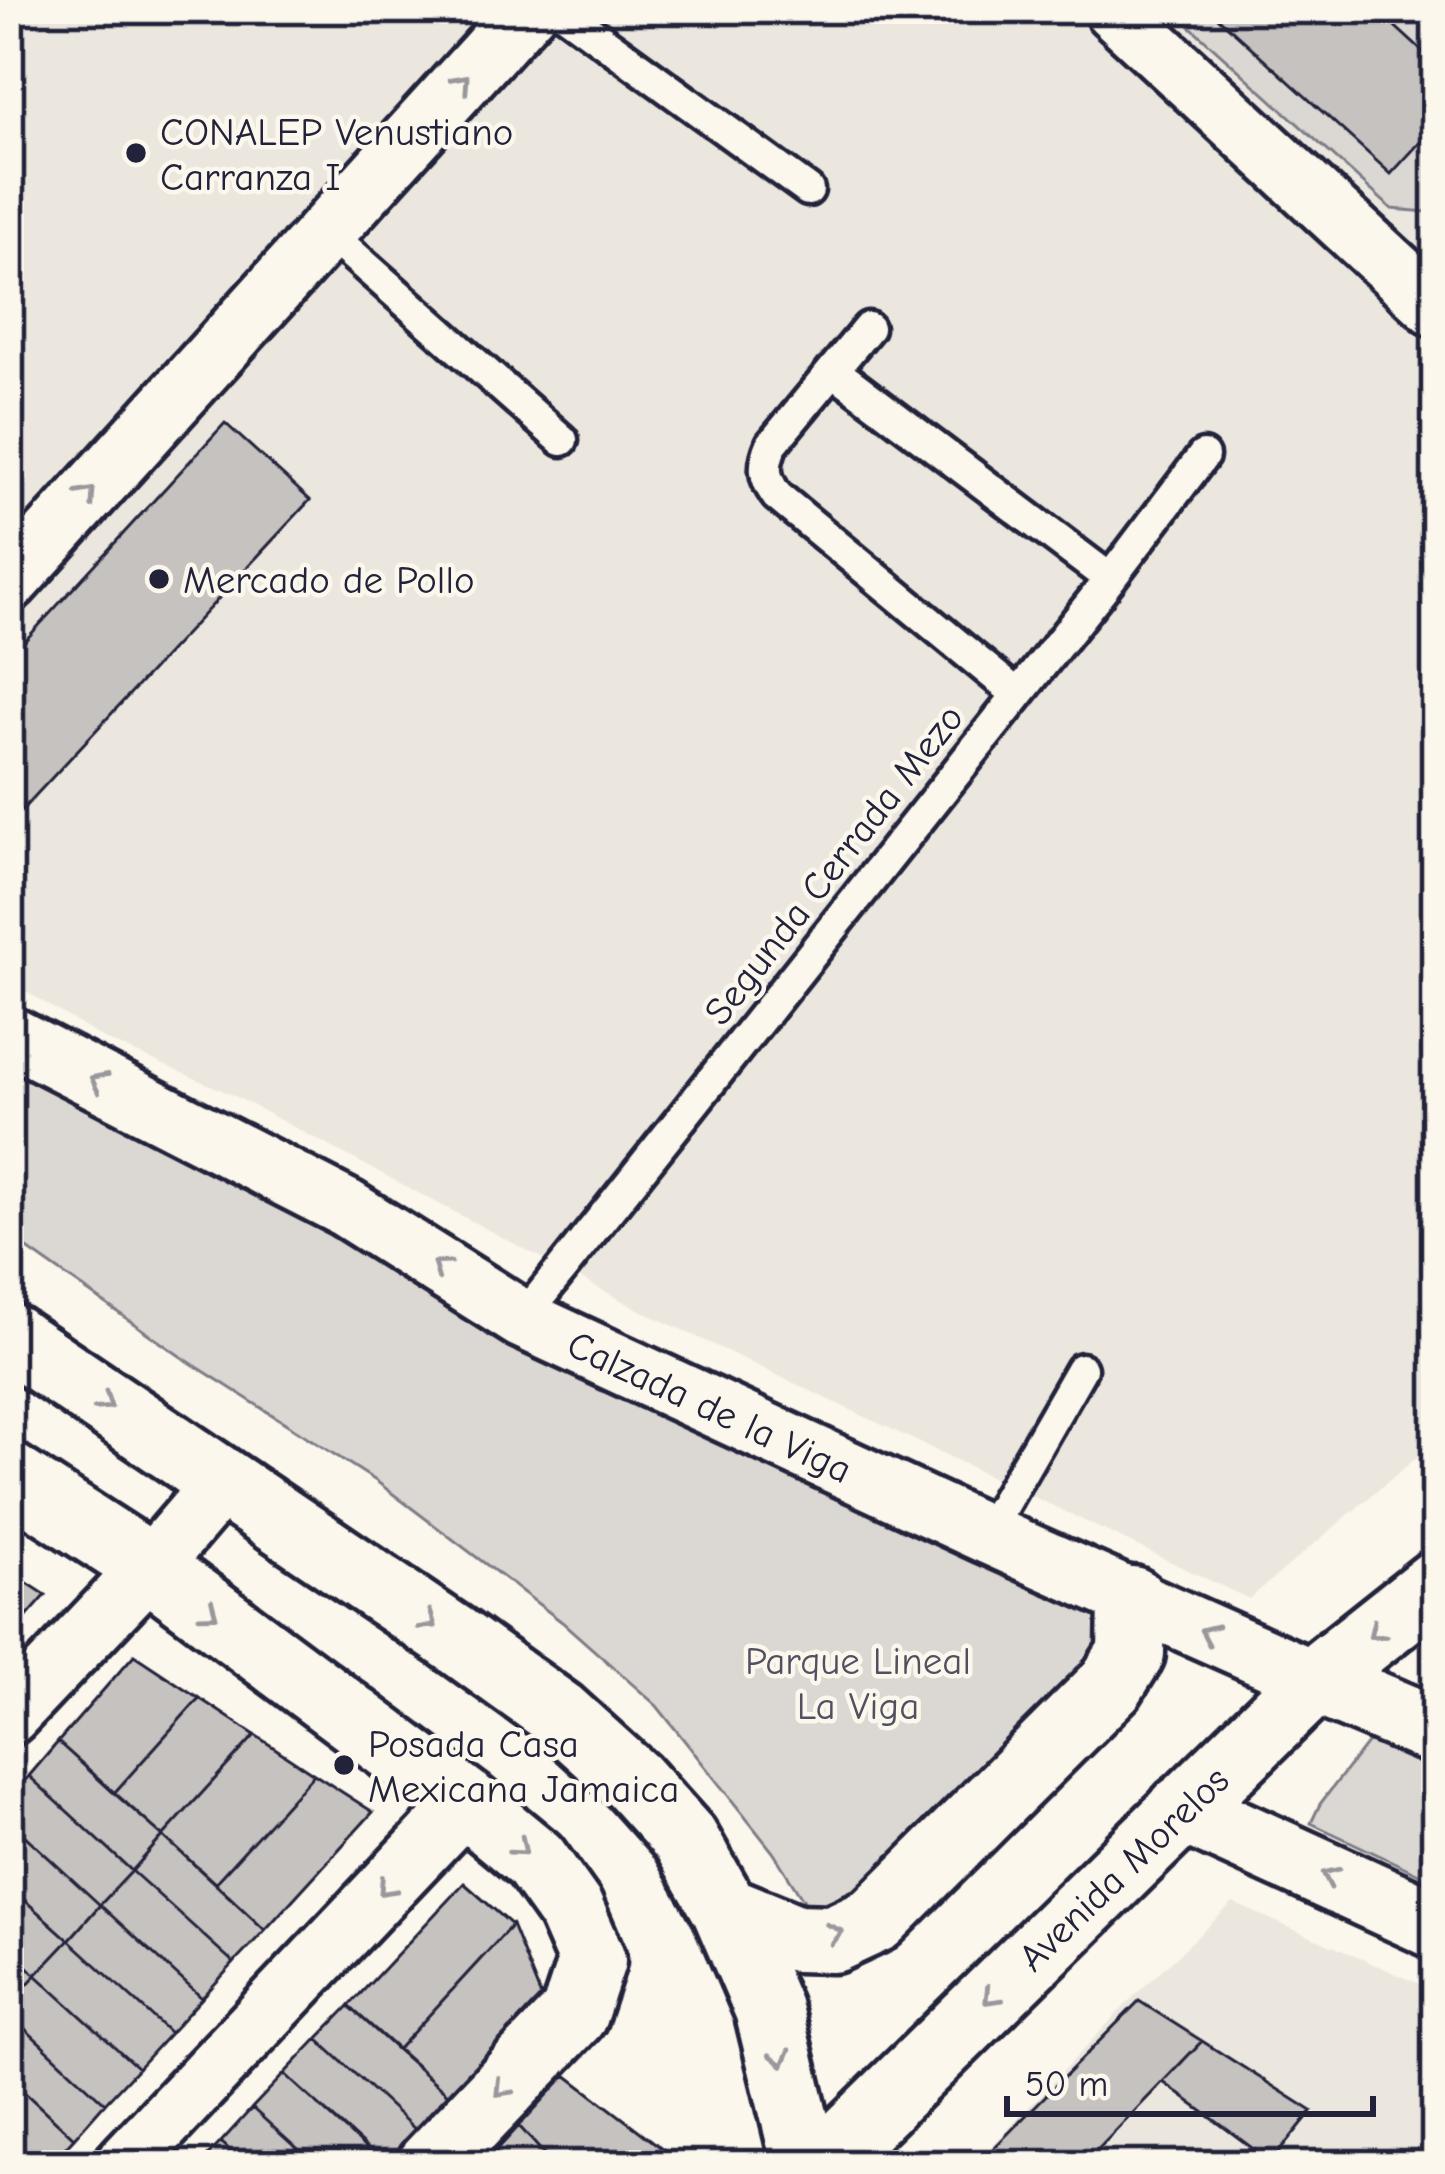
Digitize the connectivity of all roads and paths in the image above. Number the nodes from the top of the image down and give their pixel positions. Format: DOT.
graph roads {
  1 [pos="528,9"];
  2 [pos="559,9"];
  3 [pos="1113,9"];
  4 [pos="808,190"];
  5 [pos="327,232"];
  6 [pos="1426,278"];
  7 [pos="868,328"];
  8 [pos="833,371"];
  9 [pos="562,440"];
  10 [pos="1203,456"];
  11 [pos="1110,579"];
  12 [pos="9,582"];
  13 [pos="1017,694"];
  14 [pos="9,1035"];
  15 [pos="522,1319"];
  16 [pos="9,1337"];
  17 [pos="1082,1369"];
  18 [pos="9,1476"];
  19 [pos="222,1484"];
  20 [pos="986,1534"];
  21 [pos="150,1567"];
  22 [pos="1436,1584"];
  23 [pos="1132,1600"];
  24 [pos="1316,1680"];
  25 [pos="9,1716"];
  26 [pos="1436,1731"];
  27 [pos="466,1803"];
  28 [pos="1182,1809"];
  29 [pos="725,1909"];
  30 [pos="1436,1925"];
  31 [pos="123,2165"];
  32 [pos="430,2165"];
  33 [pos="806,2165"];
  34 [pos="821,2165"];
  5 -- 1 [label="street, one-way"];
  2 -- 4 [label="lane"];
  3 -- 6 [label="street"];
  5 -- 9 [label="lane"];
  12 -- 5 [label="street, one-way"];
  7 -- 8 [label="lane"];
  8 -- 11 [label="lane"];
  8 -- 13 [label="lane"];
  10 -- 11 [label="lane, Segunda Cerrada Mezo"];
  11 -- 13 [label="lane, Segunda Cerrada Mezo"];
  13 -- 15 [label="lane, Segunda Cerrada Mezo"];
  15 -- 14 [label="street, Calzada de la Viga, one-way"];
  15 -- 20 [label="street, Calzada de la Viga"];
  16 -- 19 [label="main road, one-way"];
  17 -- 20 [label="lane"];
  18 -- 21 [label="main road"];
  19 -- 21 [label="street"];
  19 -- 29 [label="main road, one-way"];
  20 -- 23 [label="street, Calzada de la Viga"];
  21 -- 25 [label="street"];
  21 -- 27 [label="main road, one-way"];
  22 -- 24 [label="main road, Avenida Morelos, one-way"];
  24 -- 23 [label="street, Calzada de la Viga, one-way"];
  29 -- 23 [label="main road, one-way"];
  24 -- 26 [label="main road, Calzada de la Viga"];
  24 -- 28 [label="main road, Avenida Morelos"];
  27 -- 31 [label="street, one-way"];
  27 -- 32 [label="main road, one-way"];
  30 -- 28 [label="main road, one-way"];
  28 -- 34 [label="main road, Avenida Morelos, one-way"];
  29 -- 33 [label="main road, one-way"];
}
